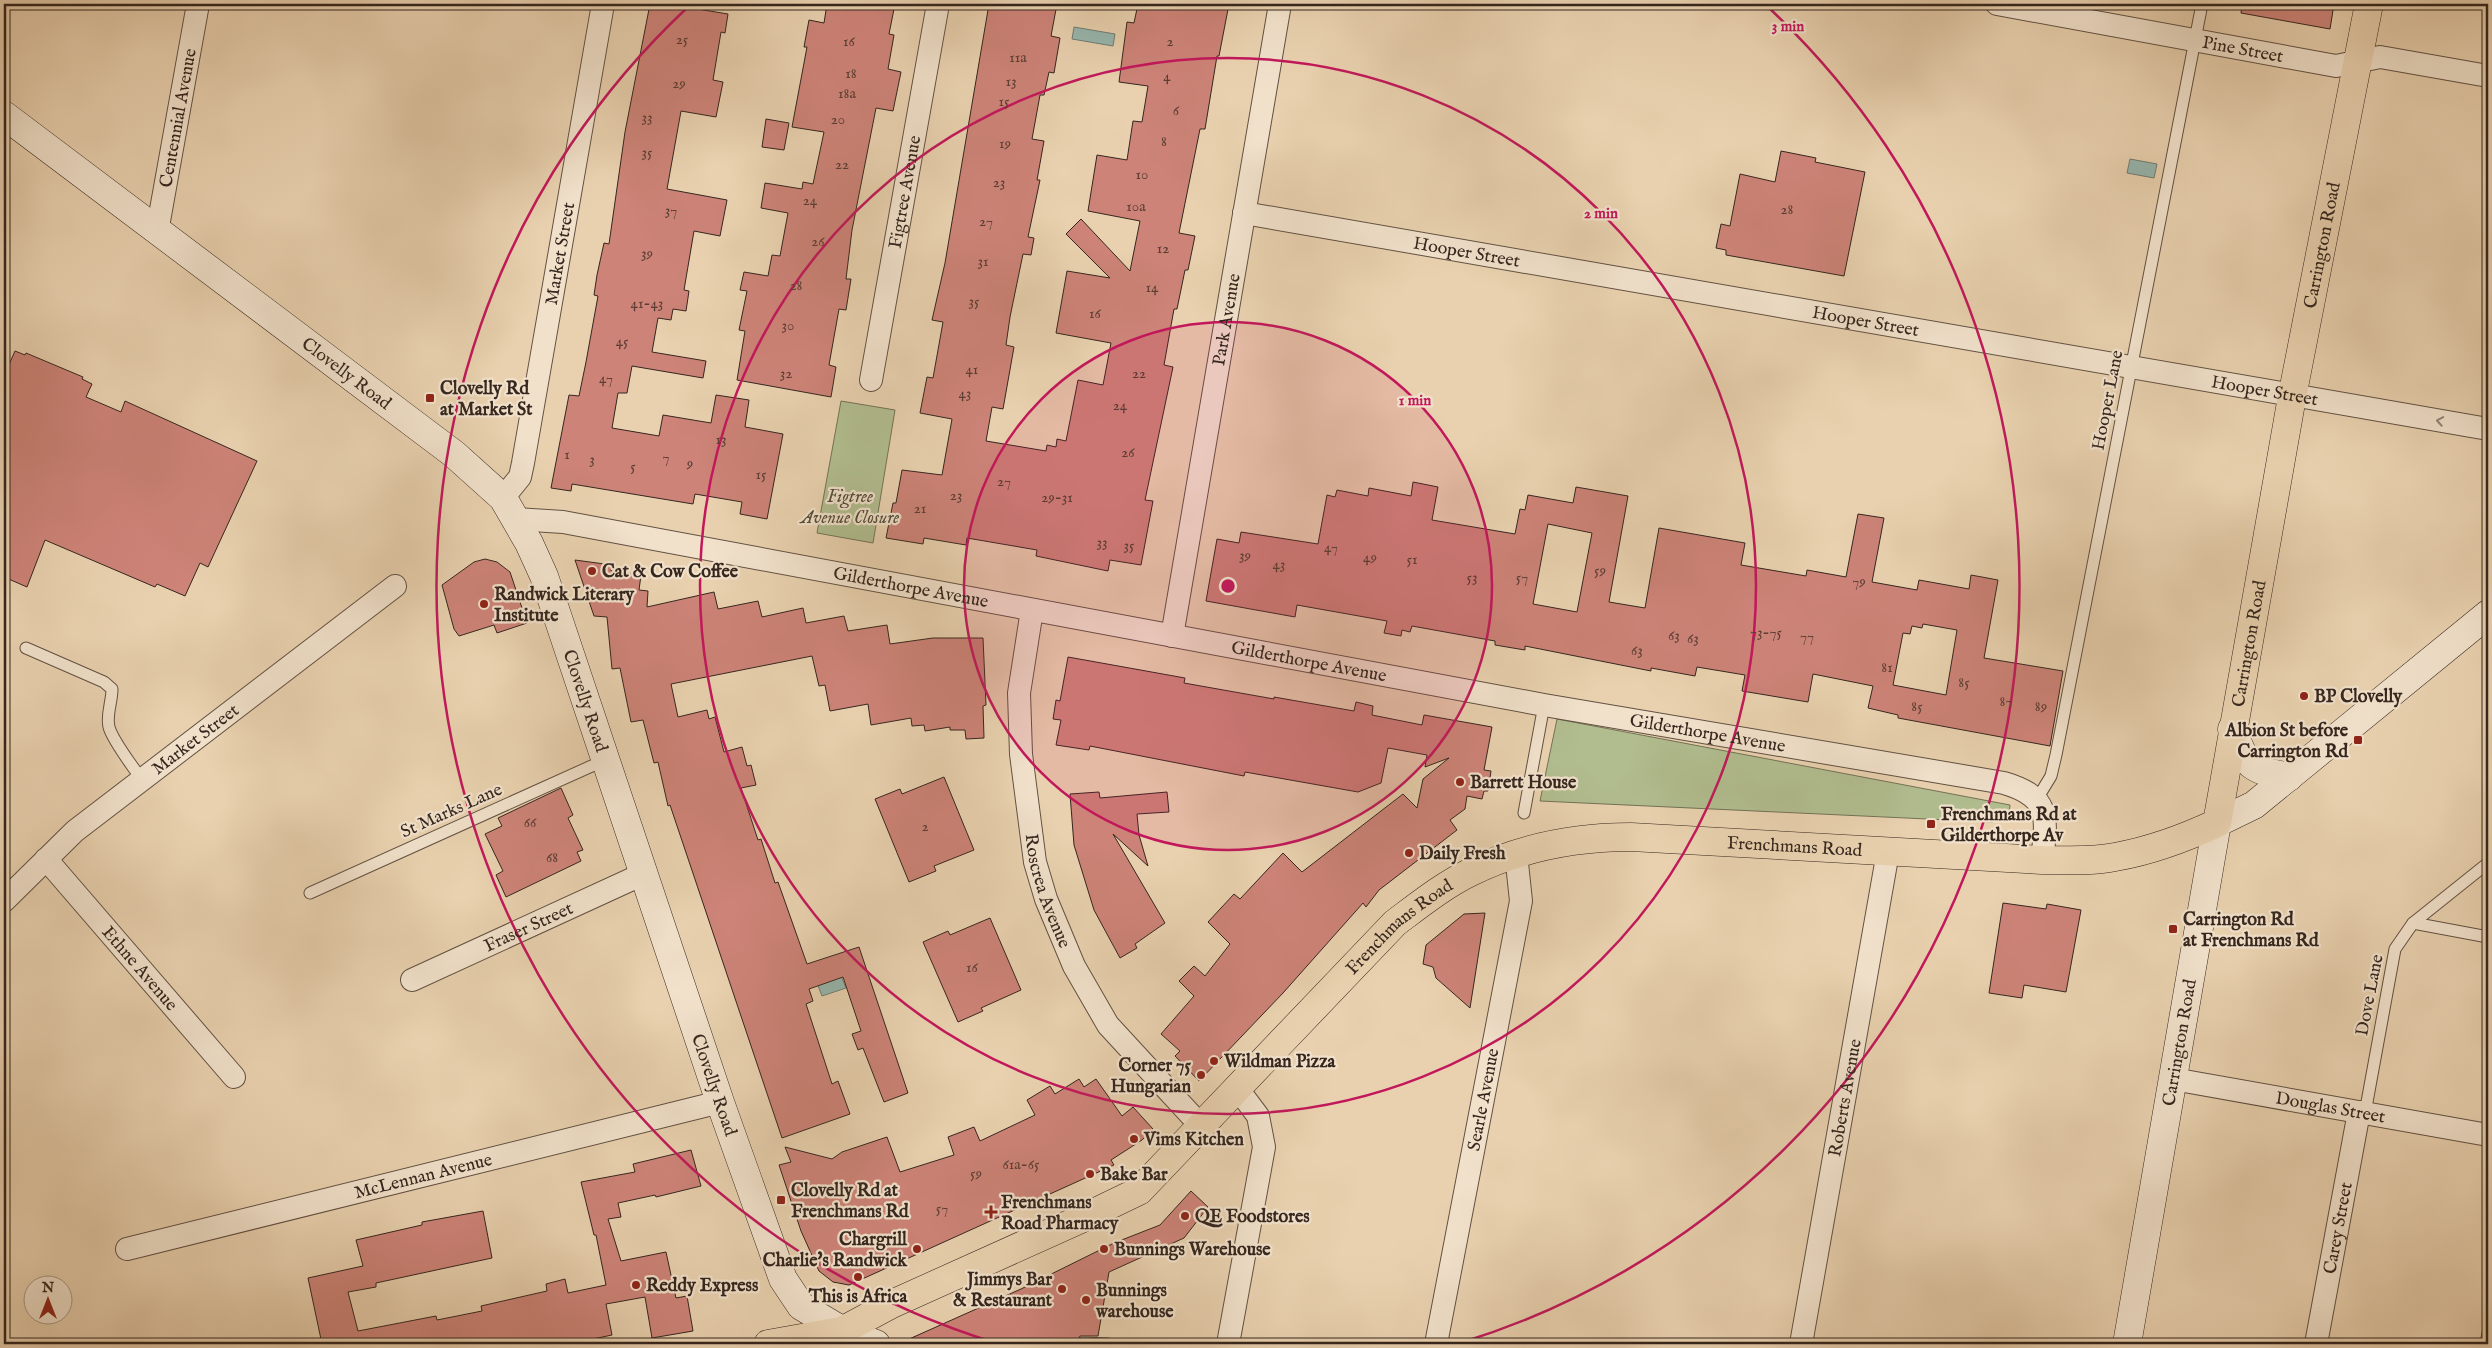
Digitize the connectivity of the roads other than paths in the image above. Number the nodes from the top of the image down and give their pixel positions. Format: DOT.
graph roads {
  1 [pos="198,4"];
  2 [pos="603,4"];
  3 [pos="938,4"];
  4 [pos="1280,4"];
  5 [pos="1997,4"];
  6 [pos="2202,4"];
  7 [pos="2368,4"];
  8 [pos="2195,41"];
  9 [pos="2357,61"];
  10 [pos="2488,76"];
  11 [pos="4,115"];
  12 [pos="1244,213"];
  13 [pos="157,232"];
  14 [pos="2131,369"];
  15 [pos="871,380"];
  16 [pos="2292,397"];
  17 [pos="2488,429"];
  18 [pos="510,508"];
  19 [pos="395,586"];
  20 [pos="1032,610"];
  21 [pos="2488,614"];
  22 [pos="1172,636"];
  23 [pos="26,648"];
  24 [pos="1544,705"];
  25 [pos="2232,729"];
  26 [pos="605,760"];
  27 [pos="2289,777"];
  28 [pos="142,780"];
  29 [pos="2037,799"];
  30 [pos="1524,813"];
  31 [pos="2217,823"];
  32 [pos="1888,852"];
  33 [pos="1516,854"];
  34 [pos="46,859"];
  35 [pos="2042,860"];
  36 [pos="2488,863"];
  37 [pos="644,874"];
  38 [pos="310,893"];
  39 [pos="4,901"];
  40 [pos="2413,923"];
  41 [pos="2488,937"];
  42 [pos="412,980"];
  43 [pos="234,1078"];
  44 [pos="2173,1079"];
  45 [pos="1237,1088"];
  46 [pos="720,1102"];
  47 [pos="2362,1112"];
  48 [pos="1201,1126"];
  49 [pos="2488,1135"];
  50 [pos="127,1249"];
  51 [pos="2488,1333"];
  52 [pos="844,1337"];
  53 [pos="1083,1343"];
  54 [pos="768,1344"];
  55 [pos="817,1344"];
  56 [pos="876,1344"];
  57 [pos="1108,1344"];
  58 [pos="1228,1344"];
  59 [pos="1436,1344"];
  60 [pos="1801,1344"];
  61 [pos="2127,1344"];
  62 [pos="2316,1344"];
  63 [pos="2486,1344"];
  1 -- 13 [label="street, Centennial Avenue"];
  2 -- 18 [label="street, Market Street"];
  3 -- 15 [label="street, Figtree Avenue"];
  4 -- 12 [label="street, Park Avenue"];
  5 -- 8 [label="street, Pine Street"];
  6 -- 8 [label="lane, Hooper Lane"];
  7 -- 9 [label="main road, Carrington Road"];
  8 -- 9 [label="street, Pine Street"];
  8 -- 14 [label="lane, Hooper Lane"];
  9 -- 10 [label="street, Pine Street"];
  9 -- 16 [label="main road, Carrington Road"];
  11 -- 13 [label="street, Clovelly Road"];
  12 -- 14 [label="street, Hooper Street"];
  12 -- 22 [label="street, Park Avenue"];
  13 -- 18 [label="street, Clovelly Road"];
  14 -- 16 [label="street, Hooper Street"];
  14 -- 29 [label="lane, Hooper Lane"];
  17 -- 16 [label="street, Hooper Street, one-way"];
  16 -- 25 [label="main road, Carrington Road"];
  18 -- 20 [label="street, Gilderthorpe Avenue"];
  18 -- 26 [label="street, Clovelly Road"];
  19 -- 28 [label="street, Market Street"];
  20 -- 22 [label="street, Gilderthorpe Avenue"];
  20 -- 48 [label="street, Roscrea Avenue"];
  21 -- 27 [label="street"];
  22 -- 24 [label="street, Gilderthorpe Avenue"];
  23 -- 28 [label="lane"];
  24 -- 29 [label="street, Gilderthorpe Avenue"];
  24 -- 30 [label="lane"];
  25 -- 27 [label="street"];
  25 -- 31 [label="main road, Carrington Road"];
  26 -- 37 [label="street, Clovelly Road"];
  26 -- 38 [label="lane, St Marks Lane"];
  27 -- 31 [label="street"];
  28 -- 34 [label="street, Market Street"];
  29 -- 35 [label="street"];
  31 -- 35 [label="main road, Frenchmans Road"];
  31 -- 44 [label="street, Carrington Road"];
  32 -- 33 [label="main road, Frenchmans Road"];
  32 -- 35 [label="main road, Frenchmans Road"];
  32 -- 60 [label="street, Roberts Avenue"];
  33 -- 45 [label="main road, Frenchmans Road"];
  33 -- 59 [label="street, Searle Avenue"];
  34 -- 39 [label="street, Market Street"];
  34 -- 43 [label="street, Ethne Avenue"];
  36 -- 40 [label="lane, Dove Lane"];
  37 -- 42 [label="street, Fraser Street"];
  37 -- 46 [label="street, Clovelly Road"];
  40 -- 41 [label="lane"];
  40 -- 47 [label="lane, Dove Lane"];
  44 -- 47 [label="street, Douglas Street"];
  44 -- 61 [label="street, Carrington Road"];
  45 -- 48 [label="main road, Frenchmans Road"];
  45 -- 58 [label="street"];
  46 -- 50 [label="street, McLennan Avenue"];
  46 -- 52 [label="street, Clovelly Road"];
  47 -- 49 [label="street, Douglas Street"];
  47 -- 62 [label="street, Carey Street"];
  48 -- 52 [label="main road, Frenchmans Road"];
  51 -- 63 [label="lane"];
  52 -- 54 [label="main road, Frenchmans Road"];
  52 -- 55 [label="main road, Frenchmans Road"];
  52 -- 56 [label="street, Clovelly Road"];
  53 -- 57 [label="lane"];
}
